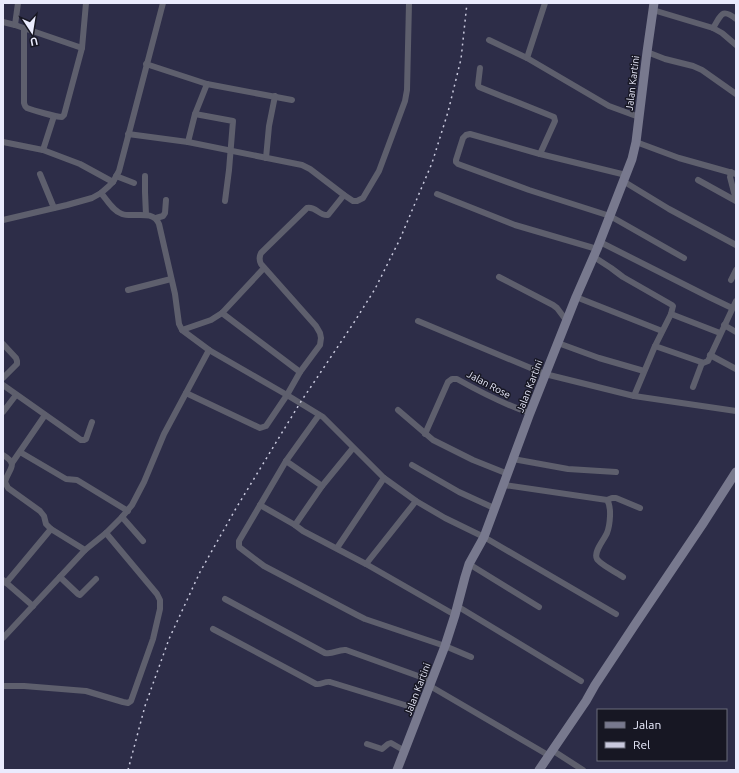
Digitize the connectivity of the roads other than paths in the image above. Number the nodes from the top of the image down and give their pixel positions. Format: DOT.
graph roads {
  1 [pos="18,3"];
  2 [pos="86,3"];
  3 [pos="163,3"];
  4 [pos="409,3"];
  5 [pos="545,3"];
  6 [pos="654,6"];
  7 [pos="736,19"];
  8 [pos="3,22"];
  9 [pos="15,25"];
  10 [pos="24,28"];
  11 [pos="713,28"];
  12 [pos="489,40"];
  13 [pos="736,44"];
  14 [pos="82,48"];
  15 [pos="647,52"];
  16 [pos="528,58"];
  17 [pos="146,64"];
  18 [pos="480,68"];
  19 [pos="207,84"];
  20 [pos="736,94"];
  21 [pos="275,96"];
  22 [pos="292,100"];
  23 [pos="195,114"];
  24 [pos="54,116"];
  25 [pos="639,117"];
  26 [pos="128,134"];
  27 [pos="3,142"];
  28 [pos="188,142"];
  29 [pos="636,142"];
  30 [pos="43,150"];
  31 [pos="231,151"];
  32 [pos="540,154"];
  33 [pos="266,158"];
  34 [pos="733,173"];
  35 [pos="40,174"];
  36 [pos="146,176"];
  37 [pos="625,178"];
  38 [pos="115,179"];
  39 [pos="698,180"];
  40 [pos="134,182"];
  41 [pos="102,193"];
  42 [pos="437,194"];
  43 [pos="344,195"];
  44 [pos="166,200"];
  45 [pos="736,201"];
  46 [pos="225,202"];
  47 [pos="54,208"];
  48 [pos="146,215"];
  49 [pos="610,216"];
  50 [pos="156,218"];
  51 [pos="3,220"];
  52 [pos="736,245"];
  53 [pos="597,249"];
  54 [pos="684,258"];
  55 [pos="264,268"];
  56 [pos="736,270"];
  57 [pos="499,277"];
  58 [pos="171,278"];
  59 [pos="731,280"];
  60 [pos="128,290"];
  61 [pos="576,297"];
  62 [pos="736,300"];
  63 [pos="732,308"];
  64 [pos="222,313"];
  65 [pos="671,314"];
  66 [pos="566,320"];
  67 [pos="418,321"];
  68 [pos="724,325"];
  69 [pos="182,330"];
  70 [pos="662,331"];
  71 [pos="736,332"];
  72 [pos="720,333"];
  73 [pos="558,343"];
  74 [pos="3,344"];
  75 [pos="655,346"];
  76 [pos="209,350"];
  77 [pos="710,355"];
  78 [pos="702,363"];
  79 [pos="736,369"];
  80 [pos="644,371"];
  81 [pos="300,372"];
  82 [pos="545,374"];
  83 [pos="3,378"];
  84 [pos="3,385"];
  85 [pos="692,387"];
  86 [pos="186,393"];
  87 [pos="16,395"];
  88 [pos="287,395"];
  89 [pos="634,396"];
  90 [pos="398,410"];
  91 [pos="736,411"];
  92 [pos="3,412"];
  93 [pos="530,413"];
  94 [pos="45,415"];
  95 [pos="319,415"];
  96 [pos="92,422"];
  97 [pos="425,434"];
  98 [pos="353,448"];
  99 [pos="20,452"];
  100 [pos="3,455"];
  101 [pos="513,459"];
  102 [pos="286,462"];
  103 [pos="12,463"];
  104 [pos="412,464"];
  105 [pos="616,472"];
  106 [pos="736,472"];
  107 [pos="508,474"];
  108 [pos="384,478"];
  109 [pos="504,485"];
  110 [pos="322,486"];
  111 [pos="608,500"];
  112 [pos="416,501"];
  113 [pos="260,505"];
  114 [pos="494,508"];
  115 [pos="640,508"];
  116 [pos="128,511"];
  117 [pos="122,517"];
  118 [pos="294,525"];
  119 [pos="51,529"];
  120 [pos="106,533"];
  121 [pos="484,537"];
  122 [pos="143,541"];
  123 [pos="337,548"];
  124 [pos="85,550"];
  125 [pos="366,564"];
  126 [pos="469,564"];
  127 [pos="60,577"];
  128 [pos="623,577"];
  129 [pos="96,579"];
  130 [pos="4,581"];
  131 [pos="225,599"];
  132 [pos="33,606"];
  133 [pos="539,607"];
  134 [pos="456,610"];
  135 [pos="616,614"];
  136 [pos="213,629"];
  137 [pos="3,638"];
  138 [pos="445,646"];
  139 [pos="471,657"];
  140 [pos="581,682"];
  141 [pos="431,683"];
  142 [pos="3,686"];
  143 [pos="421,710"];
  144 [pos="367,744"];
  145 [pos="405,751"];
  146 [pos="550,753"];
  147 [pos="397,770"];
  148 [pos="539,770"];
  149 [pos="583,770"];
  1 -- 9 [label="street"];
  2 -- 14 [label="street"];
  3 -- 17 [label="street"];
  4 -- 43 [label="street"];
  5 -- 16 [label="street"];
  6 -- 11 [label="street"];
  6 -- 15 [label="street, Jalan Kartini"];
  7 -- 11 [label="street"];
  8 -- 9 [label="street"];
  9 -- 10 [label="street"];
  10 -- 14 [label="street"];
  10 -- 24 [label="street"];
  11 -- 13 [label="street"];
  12 -- 16 [label="street"];
  14 -- 24 [label="street"];
  15 -- 20 [label="street"];
  15 -- 25 [label="street, Jalan Kartini"];
  16 -- 25 [label="street"];
  17 -- 19 [label="street"];
  17 -- 26 [label="street"];
  18 -- 32 [label="street"];
  19 -- 21 [label="street"];
  19 -- 23 [label="street"];
  21 -- 22 [label="street"];
  21 -- 33 [label="street"];
  23 -- 28 [label="street"];
  23 -- 31 [label="street"];
  24 -- 30 [label="street"];
  25 -- 29 [label="street, Jalan Kartini"];
  26 -- 28 [label="street"];
  26 -- 38 [label="street"];
  27 -- 30 [label="street"];
  28 -- 31 [label="street"];
  29 -- 34 [label="street"];
  29 -- 37 [label="street, Jalan Kartini"];
  30 -- 38 [label="street"];
  31 -- 33 [label="street"];
  31 -- 46 [label="street"];
  32 -- 37 [label="street"];
  32 -- 49 [label="street"];
  33 -- 43 [label="street"];
  34 -- 45 [label="street"];
  35 -- 47 [label="street"];
  36 -- 48 [label="street"];
  37 -- 49 [label="street, Jalan Kartini"];
  37 -- 52 [label="street"];
  38 -- 40 [label="street"];
  38 -- 41 [label="street"];
  39 -- 45 [label="street"];
  41 -- 47 [label="street"];
  41 -- 48 [label="street"];
  42 -- 53 [label="street"];
  43 -- 55 [label="street"];
  44 -- 50 [label="street"];
  47 -- 51 [label="street"];
  48 -- 50 [label="street"];
  49 -- 53 [label="street, Jalan Kartini"];
  49 -- 54 [label="street"];
  50 -- 58 [label="street"];
  53 -- 61 [label="street, Jalan Kartini"];
  53 -- 63 [label="street"];
  53 -- 65 [label="street"];
  55 -- 64 [label="street"];
  55 -- 81 [label="street"];
  56 -- 59 [label="street"];
  57 -- 66 [label="street"];
  58 -- 60 [label="street"];
  58 -- 69 [label="street"];
  61 -- 66 [label="street, Jalan Kartini"];
  61 -- 70 [label="street"];
  62 -- 63 [label="street"];
  63 -- 68 [label="street"];
  64 -- 69 [label="street"];
  64 -- 81 [label="street"];
  65 -- 70 [label="street"];
  65 -- 72 [label="street"];
  66 -- 73 [label="street, Jalan Kartini"];
  67 -- 82 [label="street"];
  68 -- 71 [label="street"];
  68 -- 72 [label="street"];
  69 -- 76 [label="street"];
  70 -- 75 [label="street"];
  72 -- 77 [label="street"];
  73 -- 80 [label="street"];
  73 -- 82 [label="street, Jalan Kartini"];
  74 -- 83 [label="street"];
  75 -- 78 [label="street"];
  75 -- 80 [label="street"];
  76 -- 86 [label="street"];
  76 -- 88 [label="street"];
  77 -- 78 [label="street"];
  77 -- 79 [label="street"];
  78 -- 85 [label="street"];
  80 -- 89 [label="street"];
  81 -- 88 [label="street"];
  82 -- 89 [label="street"];
  82 -- 93 [label="street, Jalan Kartini"];
  84 -- 87 [label="street"];
  86 -- 88 [label="street"];
  86 -- 116 [label="street"];
  87 -- 92 [label="street"];
  87 -- 94 [label="street"];
  88 -- 95 [label="street"];
  89 -- 91 [label="street"];
  90 -- 97 [label="street"];
  93 -- 97 [label="street, Jalan Rose"];
  93 -- 101 [label="street, Jalan Kartini"];
  94 -- 96 [label="street"];
  94 -- 99 [label="street"];
  95 -- 98 [label="street"];
  95 -- 102 [label="street"];
  97 -- 107 [label="street"];
  98 -- 108 [label="street"];
  98 -- 110 [label="street"];
  99 -- 103 [label="street"];
  99 -- 116 [label="street"];
  100 -- 103 [label="street"];
  101 -- 105 [label="street"];
  101 -- 107 [label="street, Jalan Kartini"];
  102 -- 110 [label="street"];
  102 -- 113 [label="street"];
  103 -- 119 [label="street"];
  104 -- 114 [label="street"];
  106 -- 146 [label="street"];
  107 -- 109 [label="street, Jalan Kartini"];
  108 -- 112 [label="street"];
  108 -- 123 [label="street"];
  109 -- 111 [label="street"];
  109 -- 114 [label="street, Jalan Kartini"];
  110 -- 118 [label="street"];
  111 -- 115 [label="street"];
  111 -- 128 [label="street"];
  112 -- 121 [label="street"];
  112 -- 125 [label="street"];
  113 -- 118 [label="street"];
  113 -- 138 [label="street"];
  114 -- 121 [label="street, Jalan Kartini"];
  116 -- 117 [label="street"];
  117 -- 120 [label="street"];
  117 -- 122 [label="street"];
  118 -- 123 [label="street"];
  119 -- 124 [label="street"];
  119 -- 130 [label="street"];
  120 -- 124 [label="street"];
  120 -- 142 [label="street"];
  121 -- 126 [label="street, Jalan Kartini"];
  121 -- 135 [label="street"];
  123 -- 125 [label="street"];
  124 -- 127 [label="street"];
  125 -- 134 [label="street"];
  126 -- 133 [label="street"];
  126 -- 134 [label="street, Jalan Kartini"];
  127 -- 129 [label="street"];
  127 -- 132 [label="street"];
  130 -- 132 [label="street"];
  131 -- 141 [label="street"];
  132 -- 137 [label="street"];
  134 -- 138 [label="street, Jalan Kartini"];
  134 -- 140 [label="street"];
  136 -- 143 [label="street"];
  138 -- 139 [label="street"];
  138 -- 141 [label="street, Jalan Kartini"];
  141 -- 143 [label="street, Jalan Kartini"];
  141 -- 146 [label="street"];
  143 -- 145 [label="street, Jalan Kartini"];
  144 -- 145 [label="street"];
  145 -- 147 [label="street, Jalan Kartini"];
  146 -- 148 [label="street"];
  146 -- 149 [label="street"];
}
